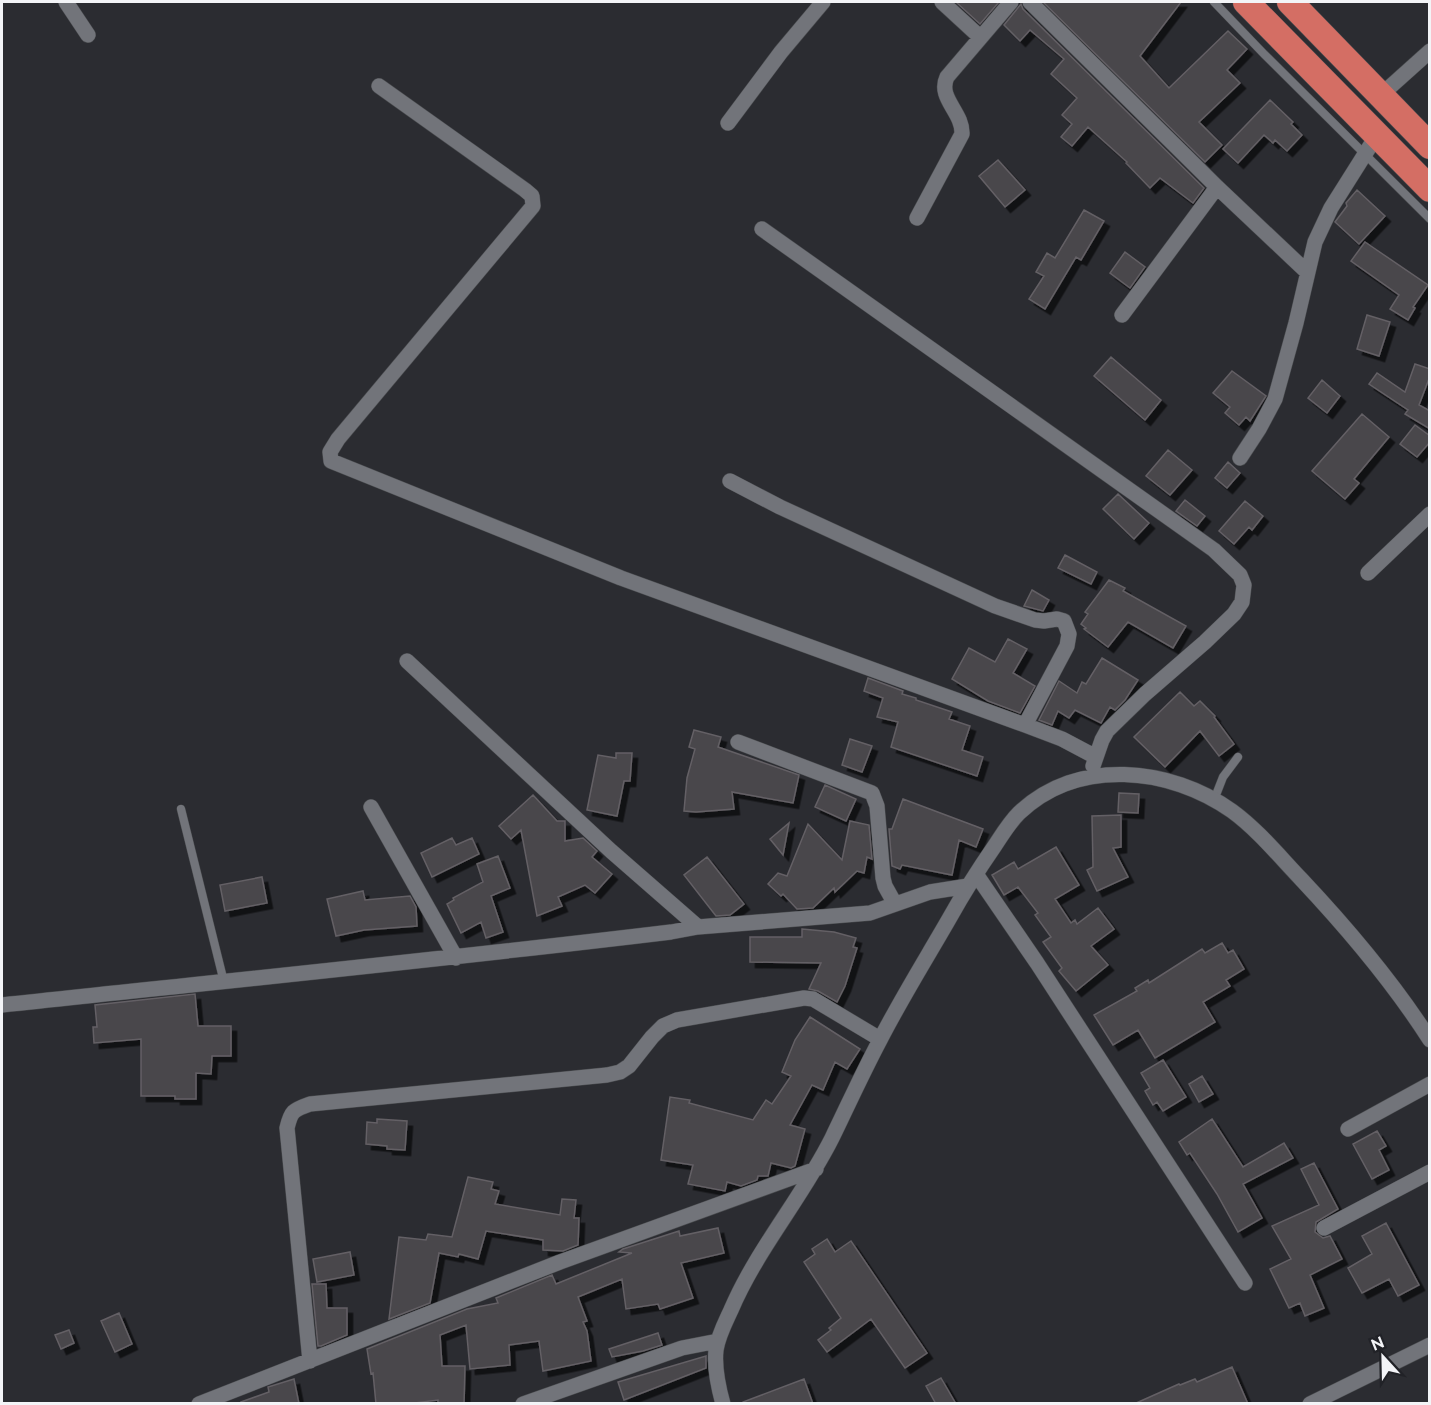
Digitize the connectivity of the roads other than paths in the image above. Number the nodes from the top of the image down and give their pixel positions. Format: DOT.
graph roads {
  1 [pos="66,2"];
  2 [pos="823,2"];
  3 [pos="942,2"];
  4 [pos="1011,2"];
  5 [pos="1030,2"];
  6 [pos="1214,2"];
  7 [pos="1246,2"];
  8 [pos="1290,2"];
  9 [pos="88,35"];
  10 [pos="980,37"];
  11 [pos="1430,51"];
  12 [pos="379,86"];
  13 [pos="1381,95"];
  14 [pos="728,123"];
  15 [pos="1371,144"];
  16 [pos="1430,146"];
  17 [pos="1217,187"];
  18 [pos="1430,189"];
  19 [pos="916,218"];
  20 [pos="1430,219"];
  21 [pos="762,229"];
  22 [pos="1307,272"];
  23 [pos="1122,315"];
  24 [pos="1240,458"];
  25 [pos="730,482"];
  26 [pos="1430,514"];
  27 [pos="1368,573"];
  28 [pos="407,661"];
  29 [pos="1025,725"];
  30 [pos="738,742"];
  31 [pos="1096,757"];
  32 [pos="1238,757"];
  33 [pos="1090,776"];
  34 [pos="1214,800"];
  35 [pos="371,807"];
  36 [pos="182,809"];
  37 [pos="972,880"];
  38 [pos="895,904"];
  39 [pos="698,927"];
  40 [pos="456,958"];
  41 [pos="224,982"];
  42 [pos="2,1005"];
  43 [pos="880,1039"];
  44 [pos="1430,1040"];
  45 [pos="1430,1084"];
  46 [pos="1348,1129"];
  47 [pos="816,1169"];
  48 [pos="1430,1172"];
  49 [pos="1324,1228"];
  50 [pos="1245,1283"];
  51 [pos="718,1341"];
  52 [pos="1430,1345"];
  53 [pos="310,1361"];
  54 [pos="199,1404"];
  55 [pos="523,1404"];
  56 [pos="723,1404"];
  57 [pos="1310,1404"];
  1 -- 9 [label="street"];
  2 -- 14 [label="street"];
  3 -- 10 [label="street"];
  4 -- 10 [label="street"];
  5 -- 17 [label="street"];
  6 -- 15 [label="lane"];
  7 -- 15 [label="highway"];
  8 -- 13 [label="highway"];
  10 -- 19 [label="street"];
  11 -- 13 [label="street"];
  12 -- 29 [label="street"];
  13 -- 16 [label="highway"];
  15 -- 18 [label="highway"];
  15 -- 20 [label="lane"];
  15 -- 22 [label="street"];
  17 -- 22 [label="street"];
  17 -- 23 [label="street"];
  21 -- 31 [label="street"];
  22 -- 24 [label="street"];
  25 -- 29 [label="street"];
  26 -- 27 [label="street"];
  28 -- 39 [label="street"];
  29 -- 31 [label="street"];
  30 -- 38 [label="street"];
  31 -- 33 [label="street"];
  32 -- 34 [label="lane"];
  33 -- 34 [label="street"];
  33 -- 37 [label="street"];
  34 -- 44 [label="street"];
  35 -- 40 [label="street"];
  36 -- 41 [label="lane"];
  37 -- 38 [label="street"];
  37 -- 43 [label="street"];
  37 -- 50 [label="street"];
  38 -- 39 [label="street"];
  39 -- 40 [label="street"];
  40 -- 41 [label="street"];
  41 -- 42 [label="street"];
  43 -- 47 [label="street"];
  43 -- 53 [label="street"];
  45 -- 46 [label="street"];
  47 -- 51 [label="street"];
  47 -- 53 [label="street"];
  48 -- 49 [label="street"];
  51 -- 55 [label="street"];
  51 -- 56 [label="street"];
  52 -- 57 [label="street"];
  53 -- 54 [label="street"];
}
